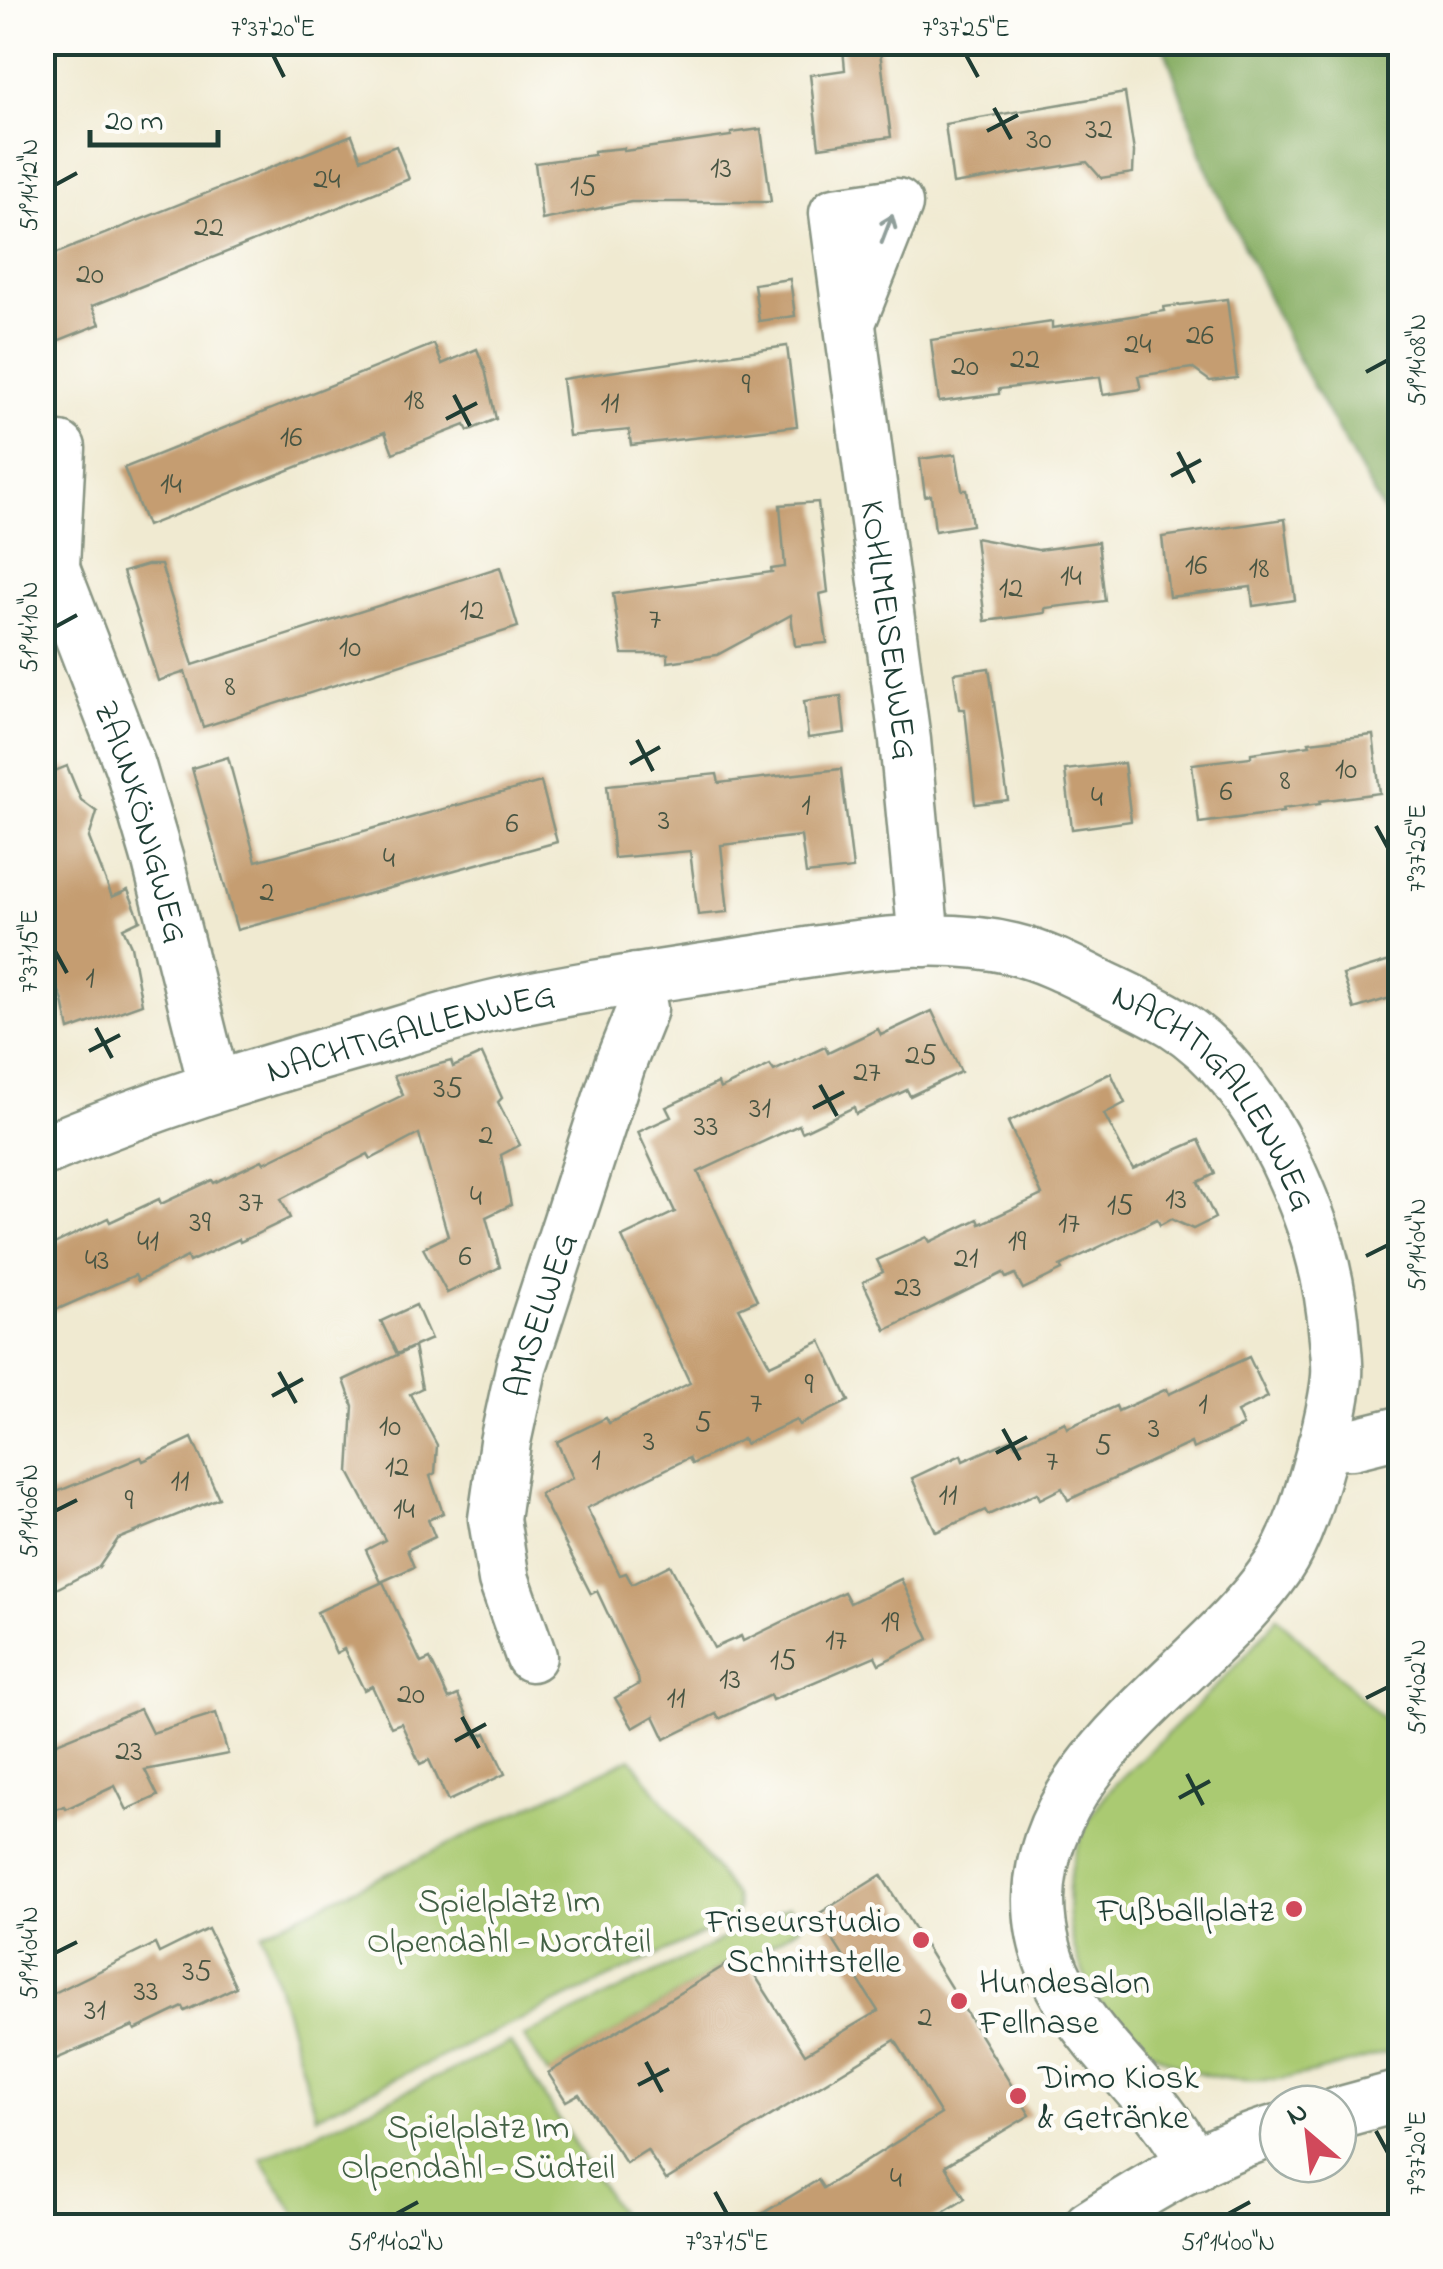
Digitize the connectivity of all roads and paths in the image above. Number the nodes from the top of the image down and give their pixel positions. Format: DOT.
graph roads {
  1 [pos="852,320"];
  2 [pos="42,455"];
  3 [pos="48,552"];
  4 [pos="924,941"];
  5 [pos="636,980"];
  6 [pos="214,1085"];
  7 [pos="42,1150"];
  8 [pos="1400,1432"];
  9 [pos="1323,1445"];
  10 [pos="531,1656"];
  11 [pos="1400,2096"];
  12 [pos="1358,2108"];
  13 [pos="1258,2139"];
  14 [pos="1194,2166"];
  15 [pos="1089,2226"];
  1 -- 4 [label="street, KOHLMEISENWEG"];
  2 -- 3 [label="street, ZAUNKÖNIGWEG"];
  3 -- 6 [label="street, ZAUNKÖNIGWEG"];
  4 -- 5 [label="street, NACHTIGALLENWEG"];
  4 -- 9 [label="street, NACHTIGALLENWEG"];
  5 -- 6 [label="street, NACHTIGALLENWEG"];
  5 -- 10 [label="street, AMSELWEG"];
  6 -- 7 [label="street, NACHTIGALLENWEG"];
  8 -- 9 [label="street"];
  9 -- 14 [label="street, NACHTIGALLENWEG"];
  11 -- 12 [label="street"];
  13 -- 14 [label="street"];
  14 -- 15 [label="street"];
}
